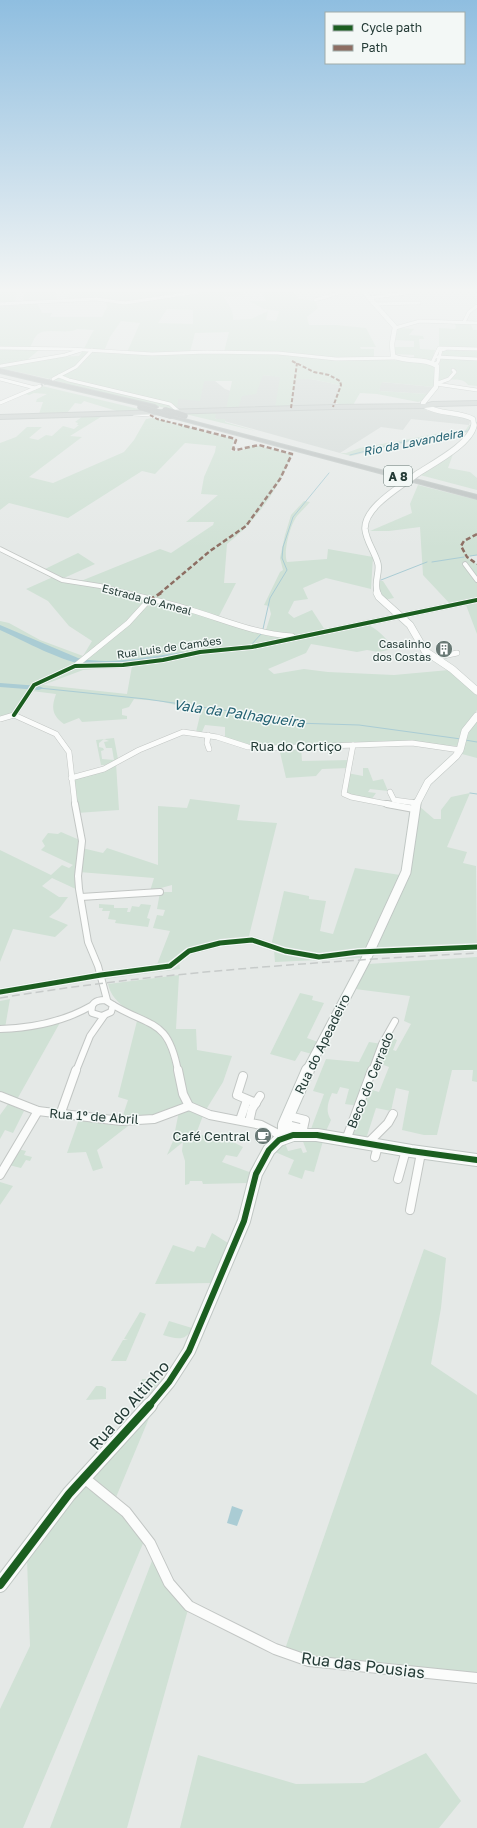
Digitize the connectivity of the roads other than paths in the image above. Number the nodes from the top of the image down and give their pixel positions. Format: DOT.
graph roads {
  1 [pos="14,377"];
  2 [pos="37,377"];
  3 [pos="57,377"];
  4 [pos="63,377"];
  5 [pos="436,377"];
  6 [pos="450,377"];
  7 [pos="0,379"];
  8 [pos="53,379"];
  9 [pos="448,380"];
  10 [pos="455,380"];
  11 [pos="436,383"];
  12 [pos="40,386"];
  13 [pos="35,388"];
  14 [pos="477,390"];
  15 [pos="0,403"];
  16 [pos="477,403"];
  17 [pos="426,405"];
  18 [pos="178,411"];
  19 [pos="121,413"];
  20 [pos="150,415"];
  21 [pos="0,417"];
  22 [pos="474,433"];
  23 [pos="477,493"];
  24 [pos="477,497"];
  25 [pos="0,549"];
  26 [pos="466,564"];
  27 [pos="477,580"];
  28 [pos="149,600"];
  29 [pos="477,600"];
  30 [pos="400,616"];
  31 [pos="298,637"];
  32 [pos="457,653"];
  33 [pos="434,658"];
  34 [pos="77,665"];
  35 [pos="477,691"];
  36 [pos="14,715"];
  37 [pos="477,716"];
  38 [pos="0,719"];
  39 [pos="208,735"];
  40 [pos="461,744"];
  41 [pos="353,746"];
  42 [pos="209,749"];
  43 [pos="71,778"];
  44 [pos="390,792"];
  45 [pos="415,806"];
  46 [pos="160,892"];
  47 [pos="81,897"];
  48 [pos="477,947"];
  49 [pos="369,953"];
  50 [pos="101,974"];
  51 [pos="0,992"];
  52 [pos="105,992"];
  53 [pos="100,1000"];
  54 [pos="110,1003"];
  55 [pos="93,1011"];
  56 [pos="125,1013"];
  57 [pos="107,1015"];
  58 [pos="395,1021"];
  59 [pos="97,1023"];
  60 [pos="0,1029"];
  61 [pos="243,1076"];
  62 [pos="0,1096"];
  63 [pos="260,1096"];
  64 [pos="247,1100"];
  65 [pos="256,1103"];
  66 [pos="189,1106"];
  67 [pos="38,1111"];
  68 [pos="393,1114"];
  69 [pos="60,1115"];
  70 [pos="240,1120"];
  71 [pos="249,1122"];
  72 [pos="284,1137"];
  73 [pos="346,1140"];
  74 [pos="373,1145"];
  75 [pos="406,1150"];
  76 [pos="421,1153"];
  77 [pos="375,1157"];
  78 [pos="477,1160"];
  79 [pos="0,1175"];
  80 [pos="398,1179"];
  81 [pos="410,1210"];
  82 [pos="83,1477"];
  83 [pos="0,1585"];
  84 [pos="477,1678"];
  1 -- 24 [label="highway, A 8, bridge"];
  2 -- 23 [label="highway, A 8, bridge"];
  3 -- 8 [label="street"];
  4 -- 18 [label="street"];
  5 -- 11 [label="street"];
  6 -- 9 [label="street"];
  7 -- 13 [label="street"];
  9 -- 10 [label="street"];
  9 -- 11 [label="street"];
  11 -- 14 [label="street"];
  11 -- 17 [label="street"];
  12 -- 13 [label="street"];
  13 -- 15 [label="street"];
  16 -- 17 [label="main road"];
  17 -- 18 [label="main road"];
  17 -- 22 [label="street"];
  18 -- 19 [label="main road"];
  19 -- 20 [label="street"];
  19 -- 21 [label="main road"];
  22 -- 30 [label="street, bridge"];
  25 -- 28 [label="street, Estrada do Ameal"];
  26 -- 27 [label="street"];
  28 -- 31 [label="street, Estrada do Ameal"];
  28 -- 34 [label="street"];
  29 -- 30 [label="street, Rua Luis de Camões"];
  30 -- 31 [label="street, Rua Luis de Camões"];
  30 -- 33 [label="street"];
  31 -- 34 [label="street, Rua Luis de Camões"];
  32 -- 33 [label="street"];
  33 -- 35 [label="street"];
  34 -- 36 [label="street, Rua Luis de Camões"];
  36 -- 38 [label="street"];
  36 -- 43 [label="street"];
  37 -- 40 [label="street"];
  39 -- 41 [label="street, Rua do Cortiço"];
  39 -- 42 [label="street"];
  39 -- 43 [label="street, Rua do Cortiço"];
  40 -- 41 [label="street, Rua do Cortiço"];
  40 -- 45 [label="street"];
  41 -- 45 [label="street"];
  43 -- 47 [label="street"];
  44 -- 45 [label="street"];
  45 -- 49 [label="street, Rua do Apeadeiro"];
  46 -- 47 [label="street"];
  47 -- 50 [label="street"];
  48 -- 49 [label="street"];
  49 -- 50 [label="street"];
  49 -- 72 [label="street, Rua do Apeadeiro"];
  50 -- 51 [label="street"];
  50 -- 52 [label="street"];
  52 -- 53 [label="street"];
  52 -- 54 [label="street"];
  53 -- 54 [label="street"];
  53 -- 55 [label="street"];
  54 -- 56 [label="street"];
  54 -- 57 [label="street"];
  55 -- 57 [label="street"];
  55 -- 59 [label="street"];
  55 -- 60 [label="street"];
  56 -- 57 [label="street"];
  56 -- 66 [label="street"];
  57 -- 59 [label="street"];
  58 -- 73 [label="street, Beco do Cerrado"];
  59 -- 69 [label="street"];
  61 -- 64 [label="street"];
  62 -- 67 [label="street, Rua 1º de Abril"];
  63 -- 65 [label="street"];
  64 -- 65 [label="street"];
  64 -- 70 [label="street"];
  65 -- 71 [label="street"];
  66 -- 69 [label="street, Rua 1º de Abril"];
  66 -- 70 [label="street"];
  67 -- 69 [label="street, Rua 1º de Abril"];
  67 -- 79 [label="street"];
  68 -- 74 [label="street"];
  70 -- 71 [label="street"];
  71 -- 72 [label="street"];
  72 -- 73 [label="street"];
  72 -- 82 [label="street, Rua do Altinho"];
  73 -- 74 [label="street"];
  74 -- 75 [label="street"];
  74 -- 77 [label="street"];
  75 -- 76 [label="street"];
  75 -- 80 [label="street"];
  76 -- 78 [label="street"];
  76 -- 81 [label="street"];
  82 -- 83 [label="street, Rua do Altinho"];
  82 -- 84 [label="street, Rua das Pousias"];
}
